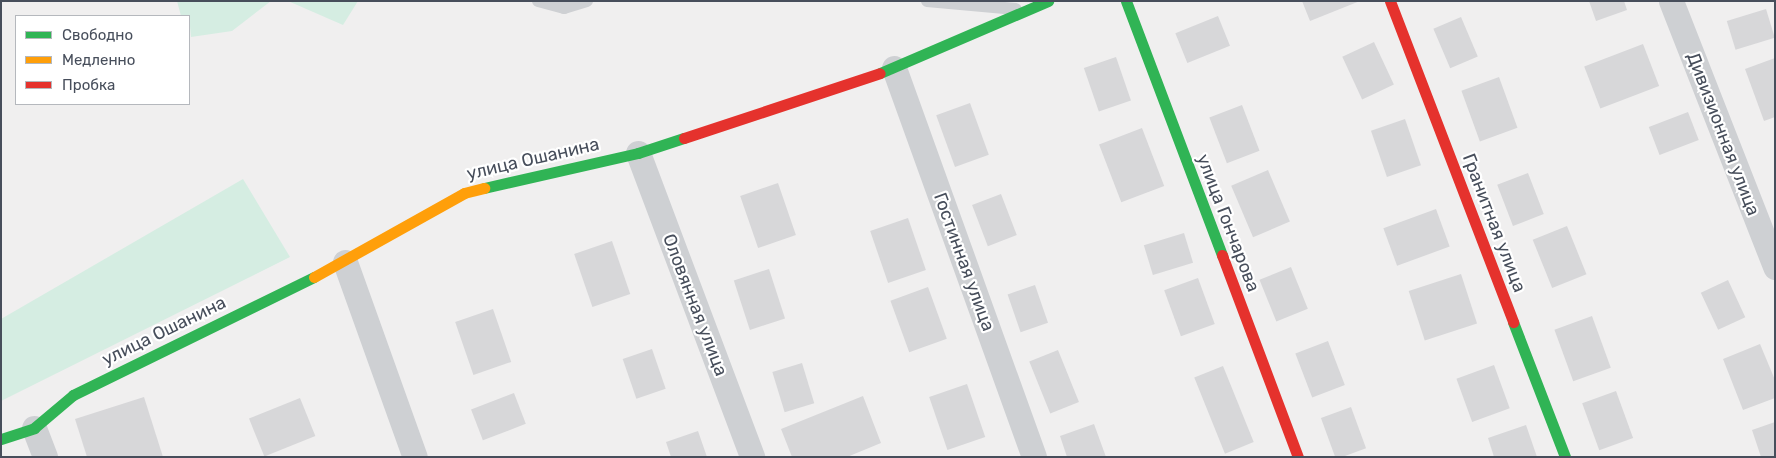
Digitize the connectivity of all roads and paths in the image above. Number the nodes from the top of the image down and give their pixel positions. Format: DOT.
graph roads {
  1 [pos="538,1"];
  2 [pos="587,1"];
  3 [pos="928,1"];
  4 [pos="1048,1"];
  5 [pos="1126,1"];
  6 [pos="1390,1"];
  7 [pos="1671,1"];
  8 [pos="1026,10"];
  9 [pos="894,68"];
  10 [pos="638,153"];
  11 [pos="345,262"];
  12 [pos="1775,267"];
  13 [pos="34,428"];
  14 [pos="1,440"];
  15 [pos="44,457"];
  16 [pos="415,457"];
  17 [pos="752,457"];
  18 [pos="1034,457"];
  19 [pos="1298,457"];
  20 [pos="1564,457"];
  1 -- 2 [label="lane"];
  3 -- 8 [label="lane"];
  4 -- 8 [label="street, улица Ошанина"];
  5 -- 19 [label="street, улица Гончарова"];
  6 -- 20 [label="street, Гранитная улица"];
  7 -- 12 [label="street, Дивизионная улица"];
  8 -- 9 [label="street, улица Ошанина"];
  9 -- 10 [label="street, улица Ошанина"];
  9 -- 18 [label="street, Гостинная улица"];
  10 -- 11 [label="street, улица Ошанина"];
  10 -- 17 [label="street, Оловянная улица"];
  11 -- 13 [label="street, улица Ошанина"];
  11 -- 16 [label="street"];
  13 -- 14 [label="street, улица Ошанина"];
  13 -- 15 [label="street"];
}
